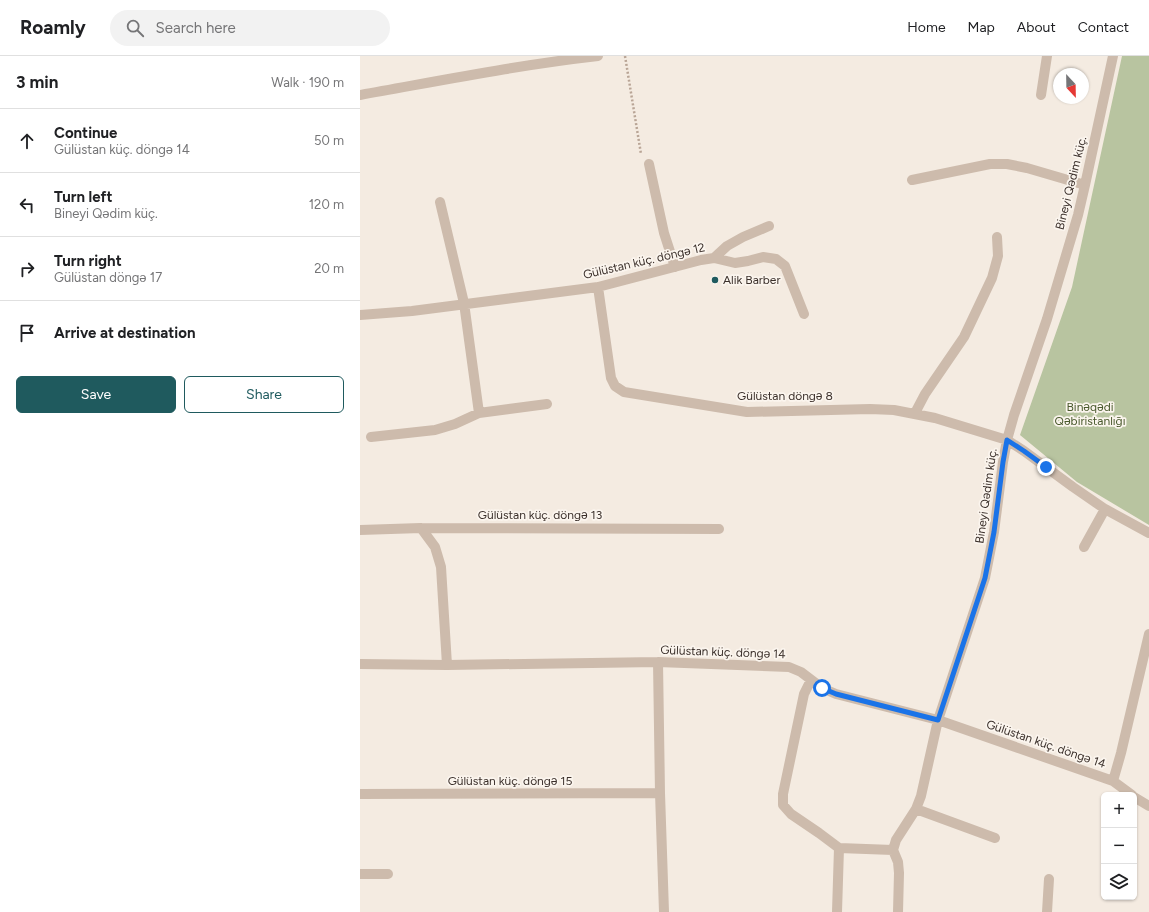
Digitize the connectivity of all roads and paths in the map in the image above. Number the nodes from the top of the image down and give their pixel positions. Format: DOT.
graph roads {
  1 [pos="598,56"];
  2 [pos="625,56"];
  3 [pos="1047,56"];
  4 [pos="1113,56"];
  5 [pos="360,95"];
  6 [pos="1041,95"];
  7 [pos="649,164"];
  8 [pos="912,180"];
  9 [pos="1085,185"];
  10 [pos="440,202"];
  11 [pos="770,226"];
  12 [pos="997,237"];
  13 [pos="714,258"];
  14 [pos="675,267"];
  15 [pos="598,288"];
  16 [pos="464,303"];
  17 [pos="804,314"];
  18 [pos="360,315"];
  19 [pos="547,404"];
  20 [pos="479,413"];
  21 [pos="915,413"];
  22 [pos="371,437"];
  23 [pos="1007,440"];
  24 [pos="1105,509"];
  25 [pos="421,528"];
  26 [pos="720,529"];
  27 [pos="360,530"];
  28 [pos="1149,533"];
  29 [pos="1084,547"];
  30 [pos="1149,634"];
  31 [pos="658,662"];
  32 [pos="360,664"];
  33 [pos="447,665"];
  34 [pos="811,680"];
  35 [pos="938,720"];
  36 [pos="1113,781"];
  37 [pos="1127,792"];
  38 [pos="660,793"];
  39 [pos="360,794"];
  40 [pos="1137,800"];
  41 [pos="1149,806"];
  42 [pos="916,809"];
  43 [pos="995,838"];
  44 [pos="839,848"];
  45 [pos="893,850"];
  46 [pos="360,874"];
  47 [pos="388,874"];
  48 [pos="1049,880"];
  49 [pos="664,912"];
  50 [pos="837,912"];
  51 [pos="898,912"];
  52 [pos="1046,912"];
  1 -- 5 [label="street"];
  2 -- 7 [label="path"];
  3 -- 6 [label="street"];
  4 -- 9 [label="street, Bineyi Qədim küç."];
  7 -- 14 [label="street"];
  8 -- 9 [label="street"];
  9 -- 23 [label="street, Bineyi Qədim küç."];
  10 -- 16 [label="street"];
  11 -- 13 [label="street"];
  12 -- 21 [label="street"];
  13 -- 14 [label="street, Gülüstan küç. döngə 12"];
  13 -- 17 [label="street, Gülüstan küç. döngə 12"];
  14 -- 15 [label="street, Gülüstan küç. döngə 12"];
  15 -- 16 [label="street, Gülüstan küç. döngə 12"];
  15 -- 21 [label="street, Gülüstan döngə 8"];
  16 -- 18 [label="street, Gülüstan küç. döngə 12"];
  16 -- 20 [label="street"];
  19 -- 20 [label="street"];
  20 -- 22 [label="street"];
  21 -- 23 [label="street, Gülüstan döngə 8"];
  23 -- 24 [label="street, Gülüstan döngə 8"];
  23 -- 35 [label="street, Bineyi Qədim küç."];
  24 -- 28 [label="street, Gülüstan döngə 8"];
  24 -- 29 [label="street"];
  25 -- 26 [label="street, Gülüstan küç. döngə 13"];
  25 -- 27 [label="street, Gülüstan küç. döngə 13"];
  25 -- 33 [label="street"];
  30 -- 36 [label="street"];
  31 -- 33 [label="street, Gülüstan küç. döngə 14"];
  31 -- 34 [label="street, Gülüstan küç. döngə 14"];
  31 -- 38 [label="street"];
  32 -- 33 [label="street, Gülüstan küç. döngə 14"];
  34 -- 35 [label="street, Gülüstan küç. döngə 14"];
  34 -- 44 [label="street"];
  35 -- 36 [label="street, Gülüstan küç. döngə 14"];
  35 -- 42 [label="street, Bineyi Qədim küç."];
  36 -- 37 [label="street, Gülüstan küç. döngə 14"];
  38 -- 39 [label="street, Gülüstan küç. döngə 15"];
  38 -- 49 [label="street"];
  40 -- 41 [label="street, Gülüstan küç. döngə 14"];
  42 -- 43 [label="street"];
  42 -- 45 [label="street, Bineyi Qədim küç."];
  44 -- 45 [label="street"];
  44 -- 50 [label="street"];
  45 -- 51 [label="street"];
  46 -- 47 [label="street"];
  48 -- 52 [label="street"];
}
